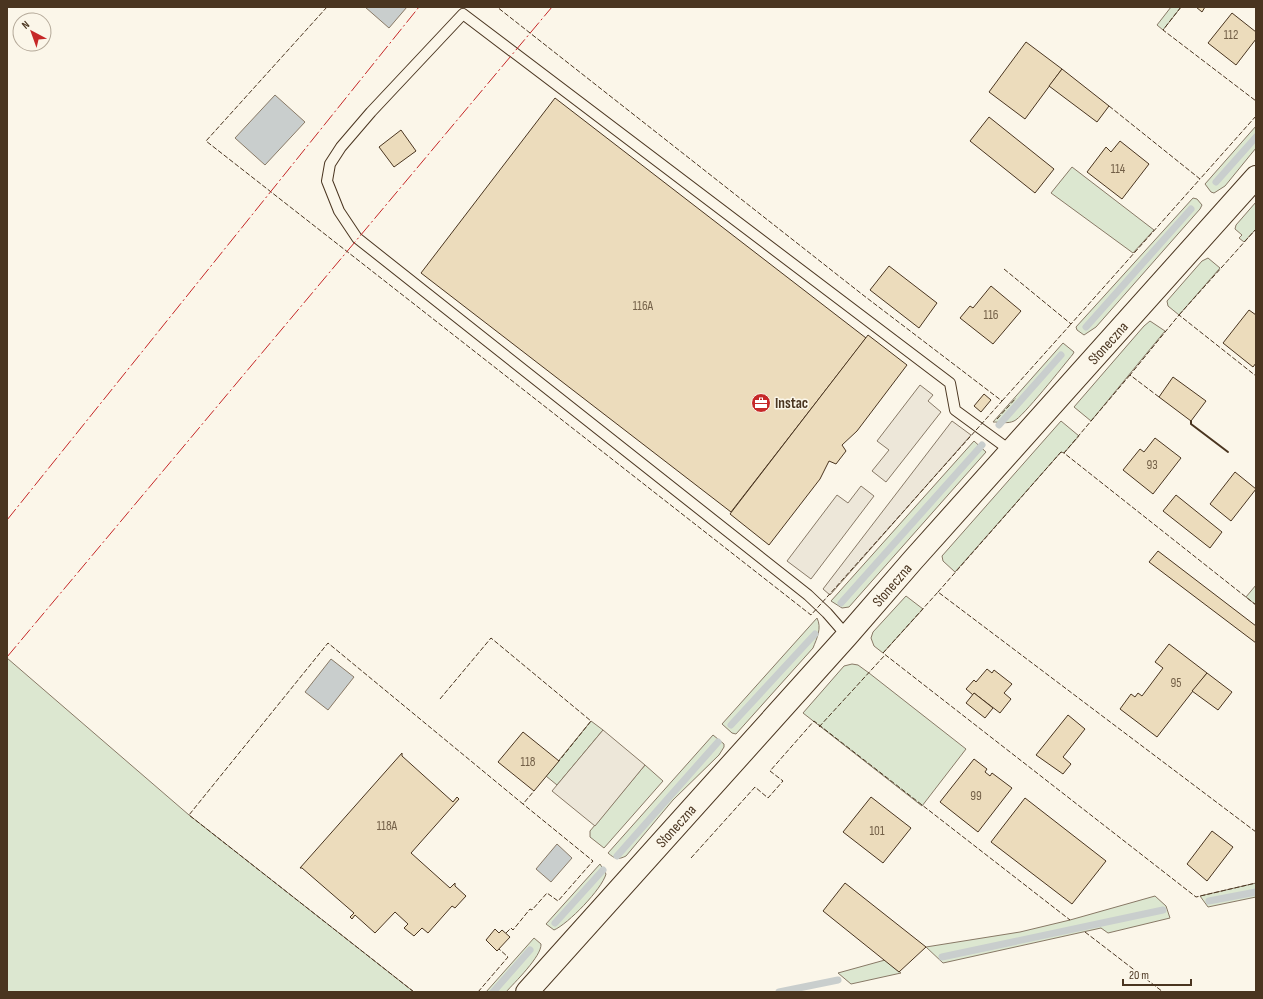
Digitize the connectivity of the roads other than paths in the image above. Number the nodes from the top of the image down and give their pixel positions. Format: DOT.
graph roads {
  1 [pos="1256,176"];
  2 [pos="1012,451"];
  3 [pos="847,636"];
  4 [pos="527,992"];
  1 -- 2 [label="main road, Słoneczna"];
  2 -- 3 [label="main road, Słoneczna"];
  2 -- 3 [label="lane"];
  3 -- 4 [label="main road, Słoneczna"];
}
